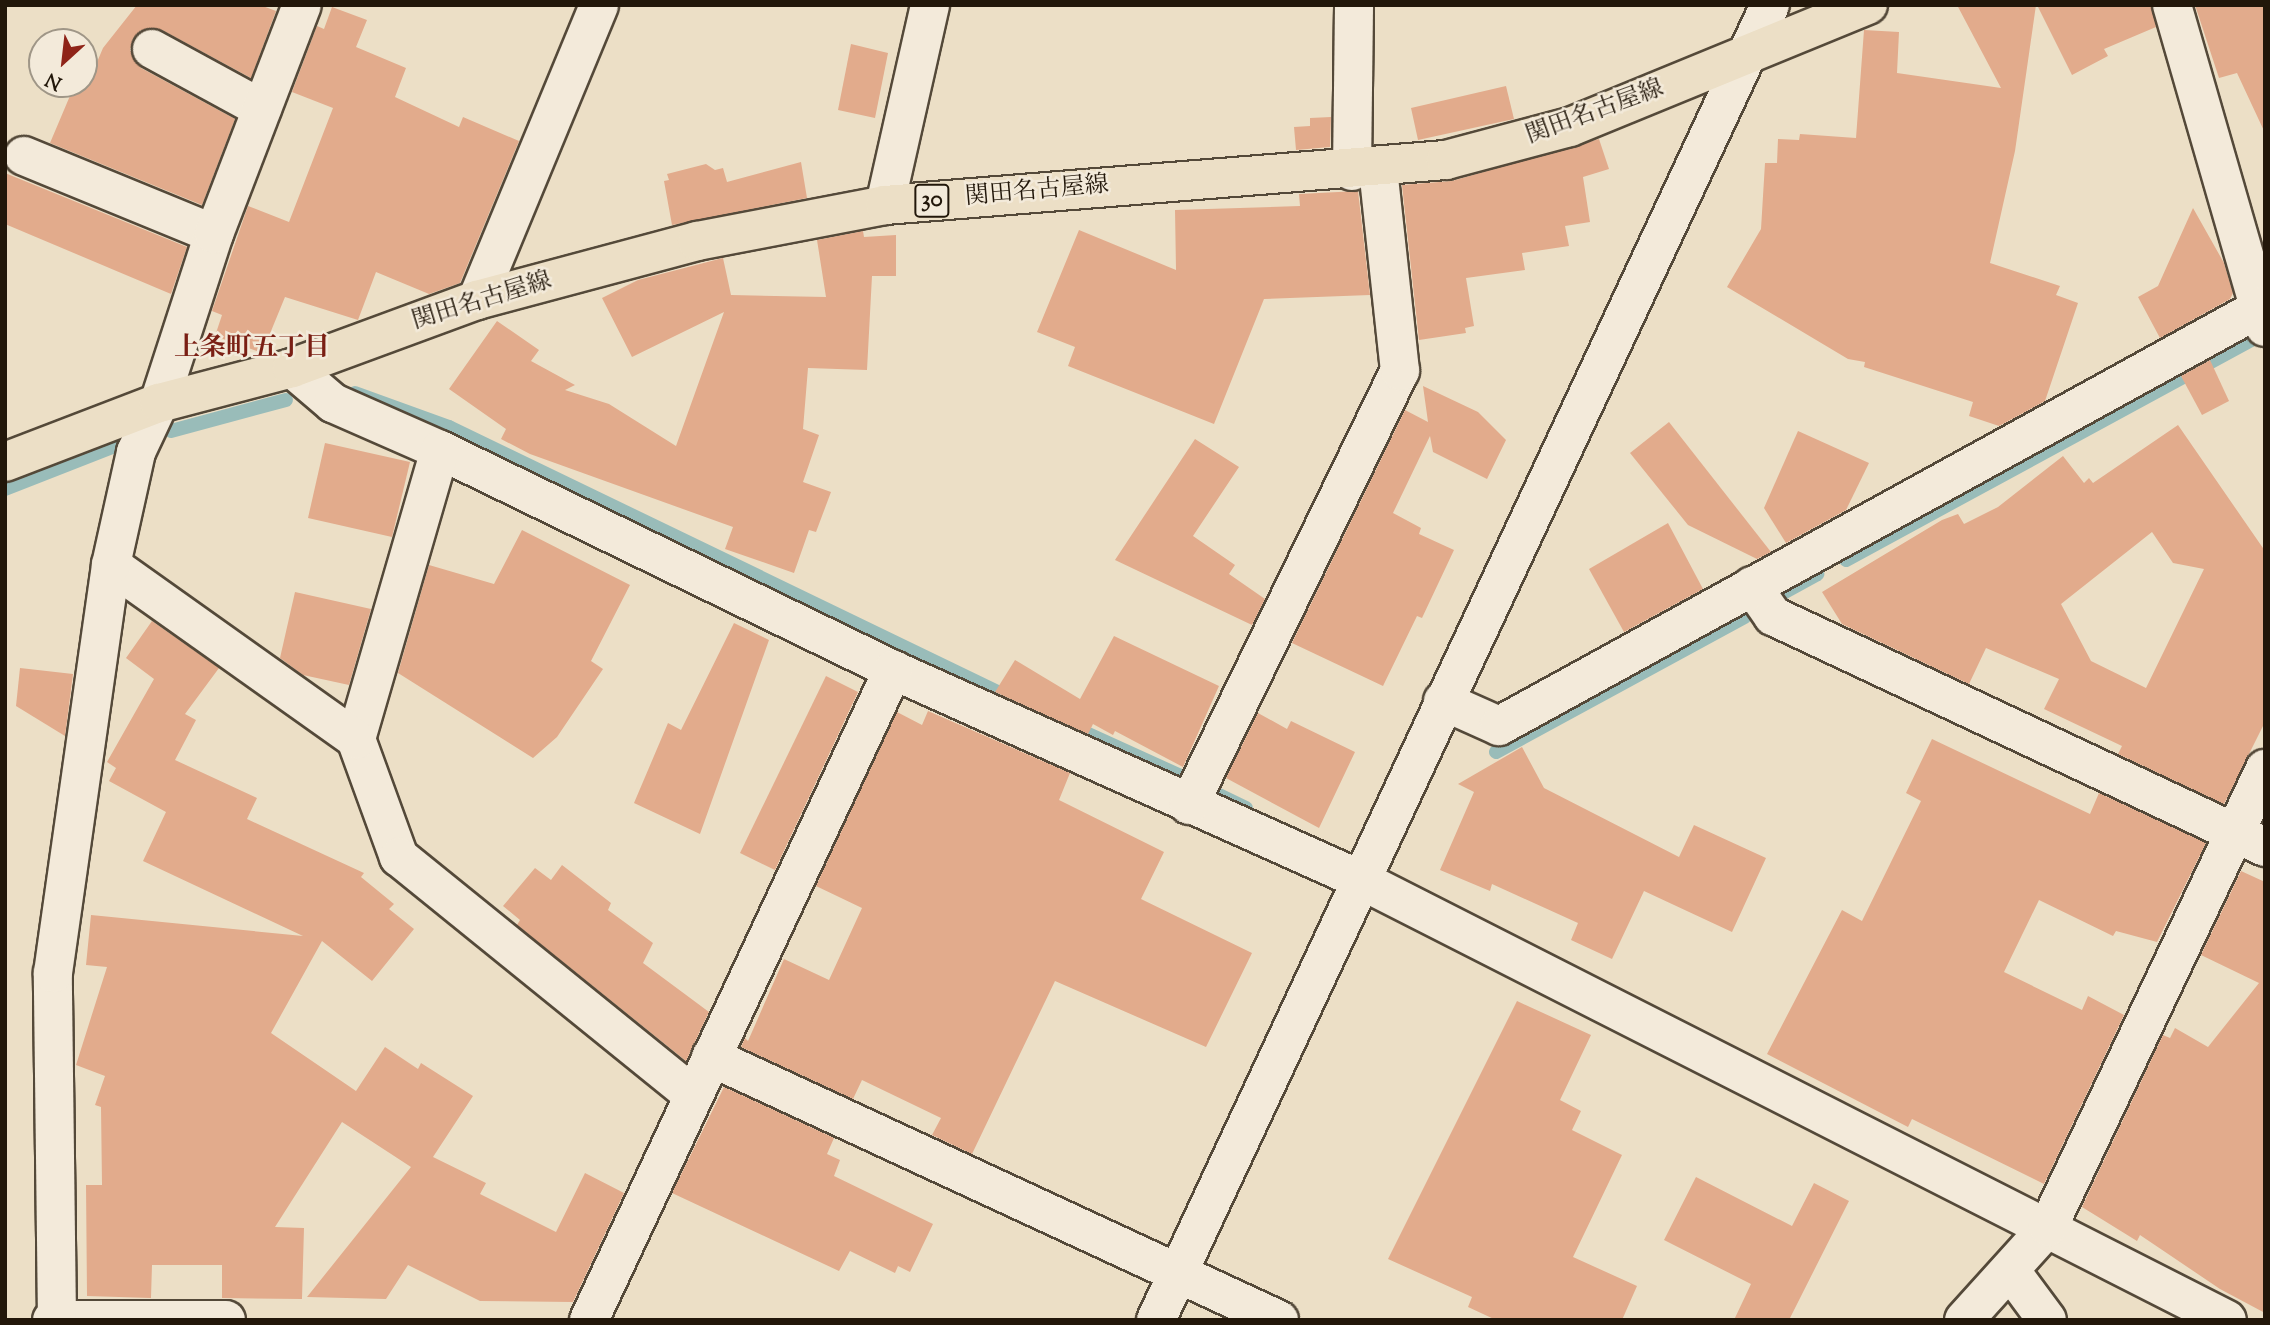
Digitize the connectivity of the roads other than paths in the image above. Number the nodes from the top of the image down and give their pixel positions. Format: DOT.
graph roads {
  1 [pos="302,5"];
  2 [pos="599,5"];
  3 [pos="930,5"];
  4 [pos="1354,5"];
  5 [pos="1770,5"];
  6 [pos="1868,5"];
  7 [pos="2172,5"];
  8 [pos="152,49"];
  9 [pos="1745,56"];
  10 [pos="262,109"];
  11 [pos="24,156"];
  12 [pos="1365,170"];
  13 [pos="885,205"];
  14 [pos="214,234"];
  15 [pos="477,300"];
  16 [pos="2262,314"];
  17 [pos="292,368"];
  18 [pos="159,404"];
  19 [pos="440,450"];
  20 [pos="5,462"];
  21 [pos="111,565"];
  22 [pos="1752,586"];
  23 [pos="893,670"];
  24 [pos="1443,701"];
  25 [pos="356,738"];
  26 [pos="2265,769"];
  27 [pos="1189,805"];
  28 [pos="2250,840"];
  29 [pos="1361,880"];
  30 [pos="712,1057"];
  31 [pos="693,1095"];
  32 [pos="2049,1227"];
  33 [pos="2010,1269"];
  34 [pos="1179,1272"];
  35 [pos="56,1320"];
  36 [pos="226,1320"];
  37 [pos="589,1320"];
  38 [pos="1156,1320"];
  39 [pos="1279,1320"];
  40 [pos="1964,1320"];
  41 [pos="2047,1320"];
  42 [pos="2227,1320"];
  1 -- 10 [label="street"];
  2 -- 15 [label="street"];
  3 -- 13 [label="street"];
  4 -- 12 [label="street"];
  5 -- 9 [label="street"];
  6 -- 9 [label="main road, 関田名古屋線 / 30"];
  7 -- 16 [label="street"];
  8 -- 10 [label="street"];
  9 -- 12 [label="main road, 関田名古屋線 / 30"];
  9 -- 24 [label="street"];
  10 -- 14 [label="street"];
  11 -- 14 [label="street"];
  12 -- 13 [label="main road, 関田名古屋線 / 30"];
  12 -- 27 [label="street"];
  13 -- 15 [label="main road, 関田名古屋線 / 30"];
  14 -- 18 [label="street"];
  15 -- 17 [label="main road, 関田名古屋線 / 30"];
  16 -- 22 [label="street"];
  17 -- 18 [label="main road, 関田名古屋線 / 30"];
  17 -- 19 [label="street"];
  18 -- 20 [label="main road, 関田名古屋線 / 30"];
  18 -- 21 [label="street"];
  19 -- 23 [label="street"];
  19 -- 25 [label="street"];
  21 -- 25 [label="street"];
  21 -- 35 [label="street"];
  22 -- 24 [label="street"];
  22 -- 28 [label="street"];
  23 -- 27 [label="street"];
  23 -- 30 [label="street"];
  24 -- 29 [label="street"];
  25 -- 31 [label="street"];
  26 -- 28 [label="street"];
  27 -- 29 [label="street"];
  28 -- 32 [label="street"];
  29 -- 32 [label="street"];
  29 -- 34 [label="street"];
  30 -- 31 [label="street"];
  30 -- 34 [label="street"];
  31 -- 37 [label="street"];
  32 -- 33 [label="street"];
  32 -- 42 [label="street"];
  33 -- 40 [label="street"];
  33 -- 41 [label="street"];
  34 -- 38 [label="street"];
  34 -- 39 [label="street"];
  35 -- 36 [label="street"];
}
